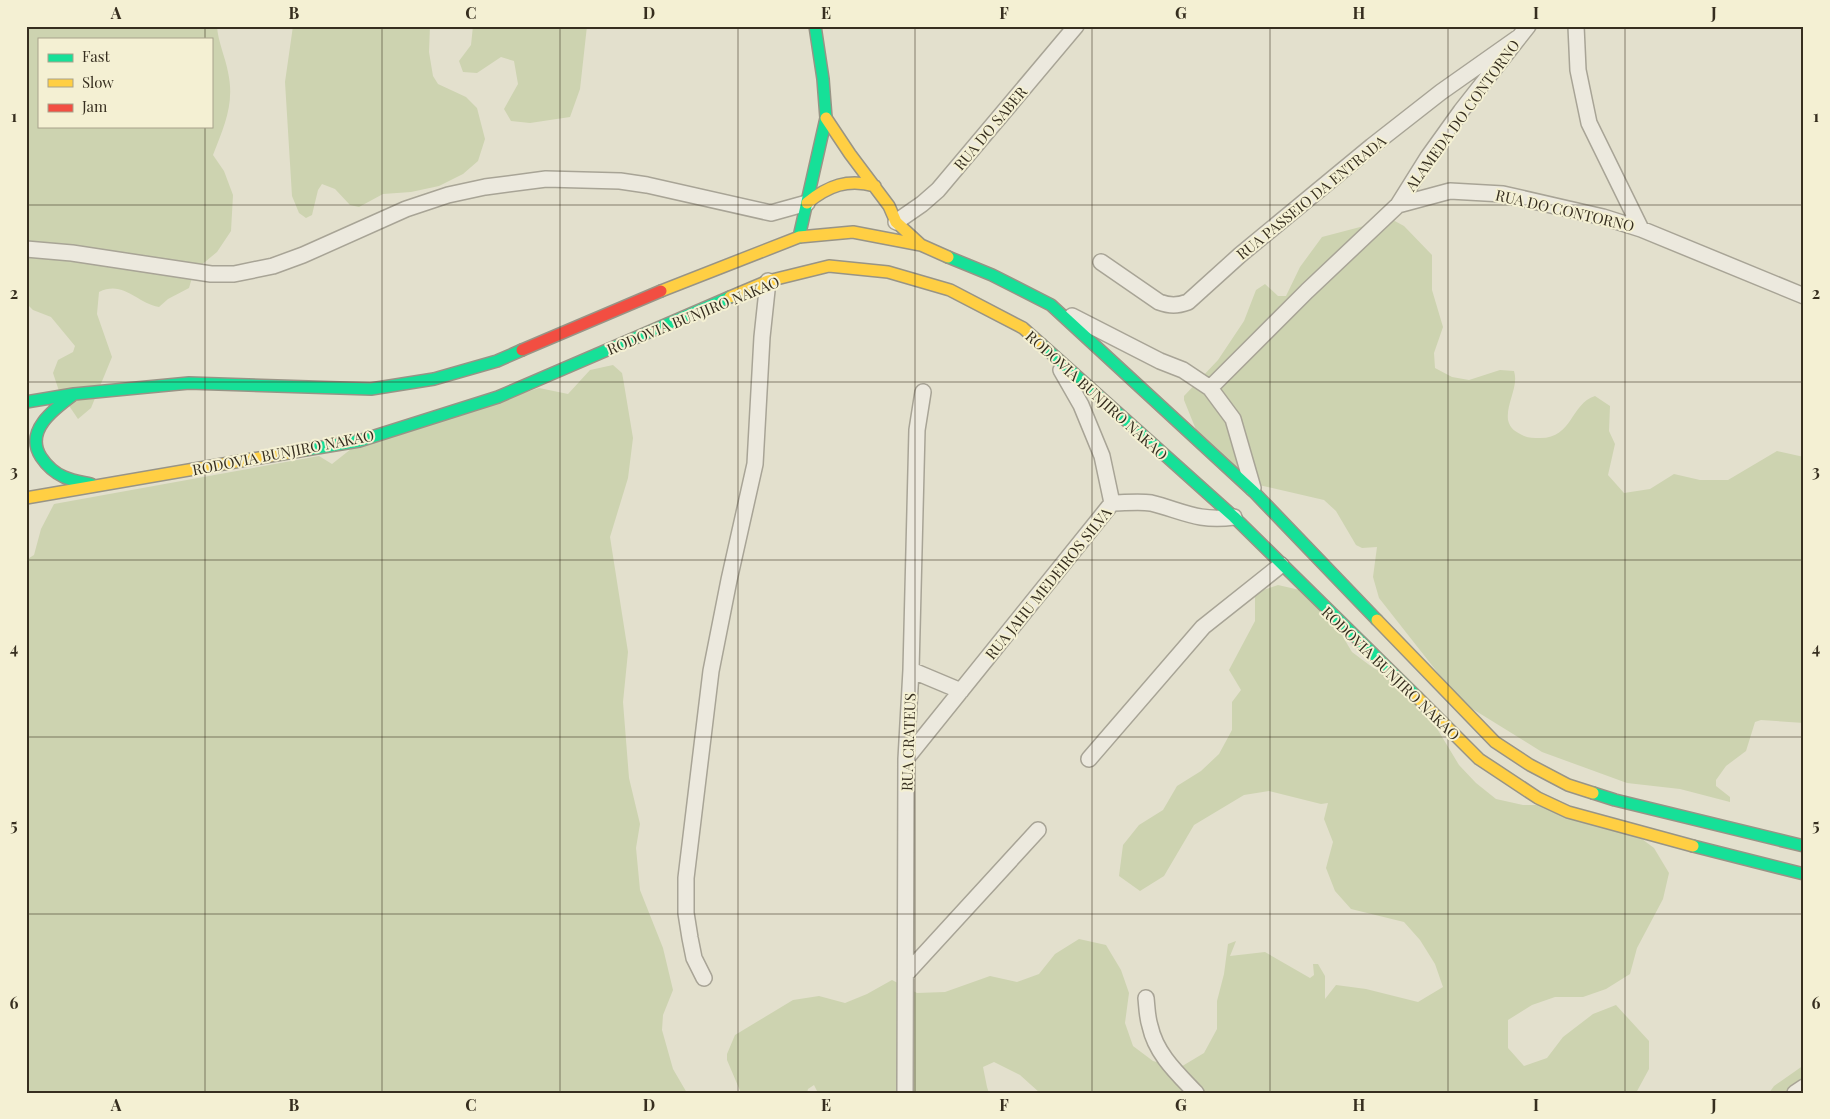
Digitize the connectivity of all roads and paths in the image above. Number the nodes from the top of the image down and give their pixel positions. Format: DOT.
graph roads {
  1 [pos="815,26"];
  2 [pos="1076,26"];
  3 [pos="1576,26"];
  4 [pos="1523,32"];
  5 [pos="826,118"];
  6 [pos="875,186"];
  7 [pos="806,202"];
  8 [pos="1398,205"];
  9 [pos="896,222"];
  10 [pos="1641,229"];
  11 [pos="800,237"];
  12 [pos="921,245"];
  13 [pos="26,249"];
  14 [pos="1101,262"];
  15 [pos="768,281"];
  16 [pos="1804,296"];
  17 [pos="1051,305"];
  18 [pos="1023,328"];
  19 [pos="1210,388"];
  20 [pos="922,392"];
  21 [pos="74,394"];
  22 [pos="26,402"];
  23 [pos="100,485"];
  24 [pos="1254,492"];
  25 [pos="26,498"];
  26 [pos="1112,503"];
  27 [pos="1234,517"];
  28 [pos="1281,565"];
  29 [pos="911,670"];
  30 [pos="960,691"];
  31 [pos="906,759"];
  32 [pos="1089,759"];
  33 [pos="1038,830"];
  34 [pos="1804,846"];
  35 [pos="1804,874"];
  36 [pos="906,974"];
  37 [pos="704,978"];
  38 [pos="1146,998"];
  39 [pos="1804,1087"];
  40 [pos="905,1093"];
  41 [pos="1196,1093"];
  42 [pos="1795,1093"];
  1 -- 5 [label="main road"];
  2 -- 9 [label="street, RUA DO SABER"];
  3 -- 10 [label="street, RUA DO CONTORNO"];
  4 -- 8 [label="street, ALAMEDA DO CONTORNO"];
  4 -- 14 [label="street, RUA PASSEIO DA ENTRADA"];
  5 -- 6 [label="main road"];
  5 -- 7 [label="main road"];
  6 -- 7 [label="main road"];
  6 -- 9 [label="main road"];
  7 -- 11 [label="main road"];
  7 -- 13 [label="street"];
  8 -- 10 [label="street, RUA DO CONTORNO"];
  8 -- 19 [label="street"];
  9 -- 12 [label="main road"];
  10 -- 16 [label="street"];
  11 -- 12 [label="main road, RODOVIA BUNJIRO NAKAO"];
  11 -- 21 [label="main road, RODOVIA BUNJIRO NAKAO"];
  12 -- 17 [label="main road, RODOVIA BUNJIRO NAKAO"];
  15 -- 18 [label="main road, RODOVIA BUNJIRO NAKAO"];
  15 -- 23 [label="main road, RODOVIA BUNJIRO NAKAO"];
  15 -- 37 [label="street"];
  17 -- 19 [label="street"];
  17 -- 24 [label="main road, RODOVIA BUNJIRO NAKAO"];
  18 -- 26 [label="street"];
  18 -- 27 [label="main road, RODOVIA BUNJIRO NAKAO"];
  19 -- 24 [label="street"];
  20 -- 29 [label="street, RUA CRATEUS"];
  21 -- 22 [label="main road, RODOVIA BUNJIRO NAKAO"];
  21 -- 23 [label="main road"];
  23 -- 25 [label="main road, RODOVIA BUNJIRO NAKAO"];
  24 -- 34 [label="main road, RODOVIA BUNJIRO NAKAO"];
  26 -- 27 [label="street, RUA JAHU MEDEIROS SILVA"];
  26 -- 30 [label="street, RUA JAHU MEDEIROS SILVA"];
  27 -- 28 [label="main road, RODOVIA BUNJIRO NAKAO"];
  28 -- 32 [label="street"];
  28 -- 35 [label="main road, RODOVIA BUNJIRO NAKAO"];
  29 -- 30 [label="street"];
  29 -- 31 [label="street, RUA CRATEUS"];
  30 -- 31 [label="street, RUA JAHU MEDEIROS SILVA"];
  31 -- 36 [label="street, RUA CRATEUS"];
  33 -- 36 [label="street"];
  36 -- 40 [label="street, RUA CRATEUS"];
  38 -- 41 [label="street"];
  39 -- 42 [label="street"];
}
